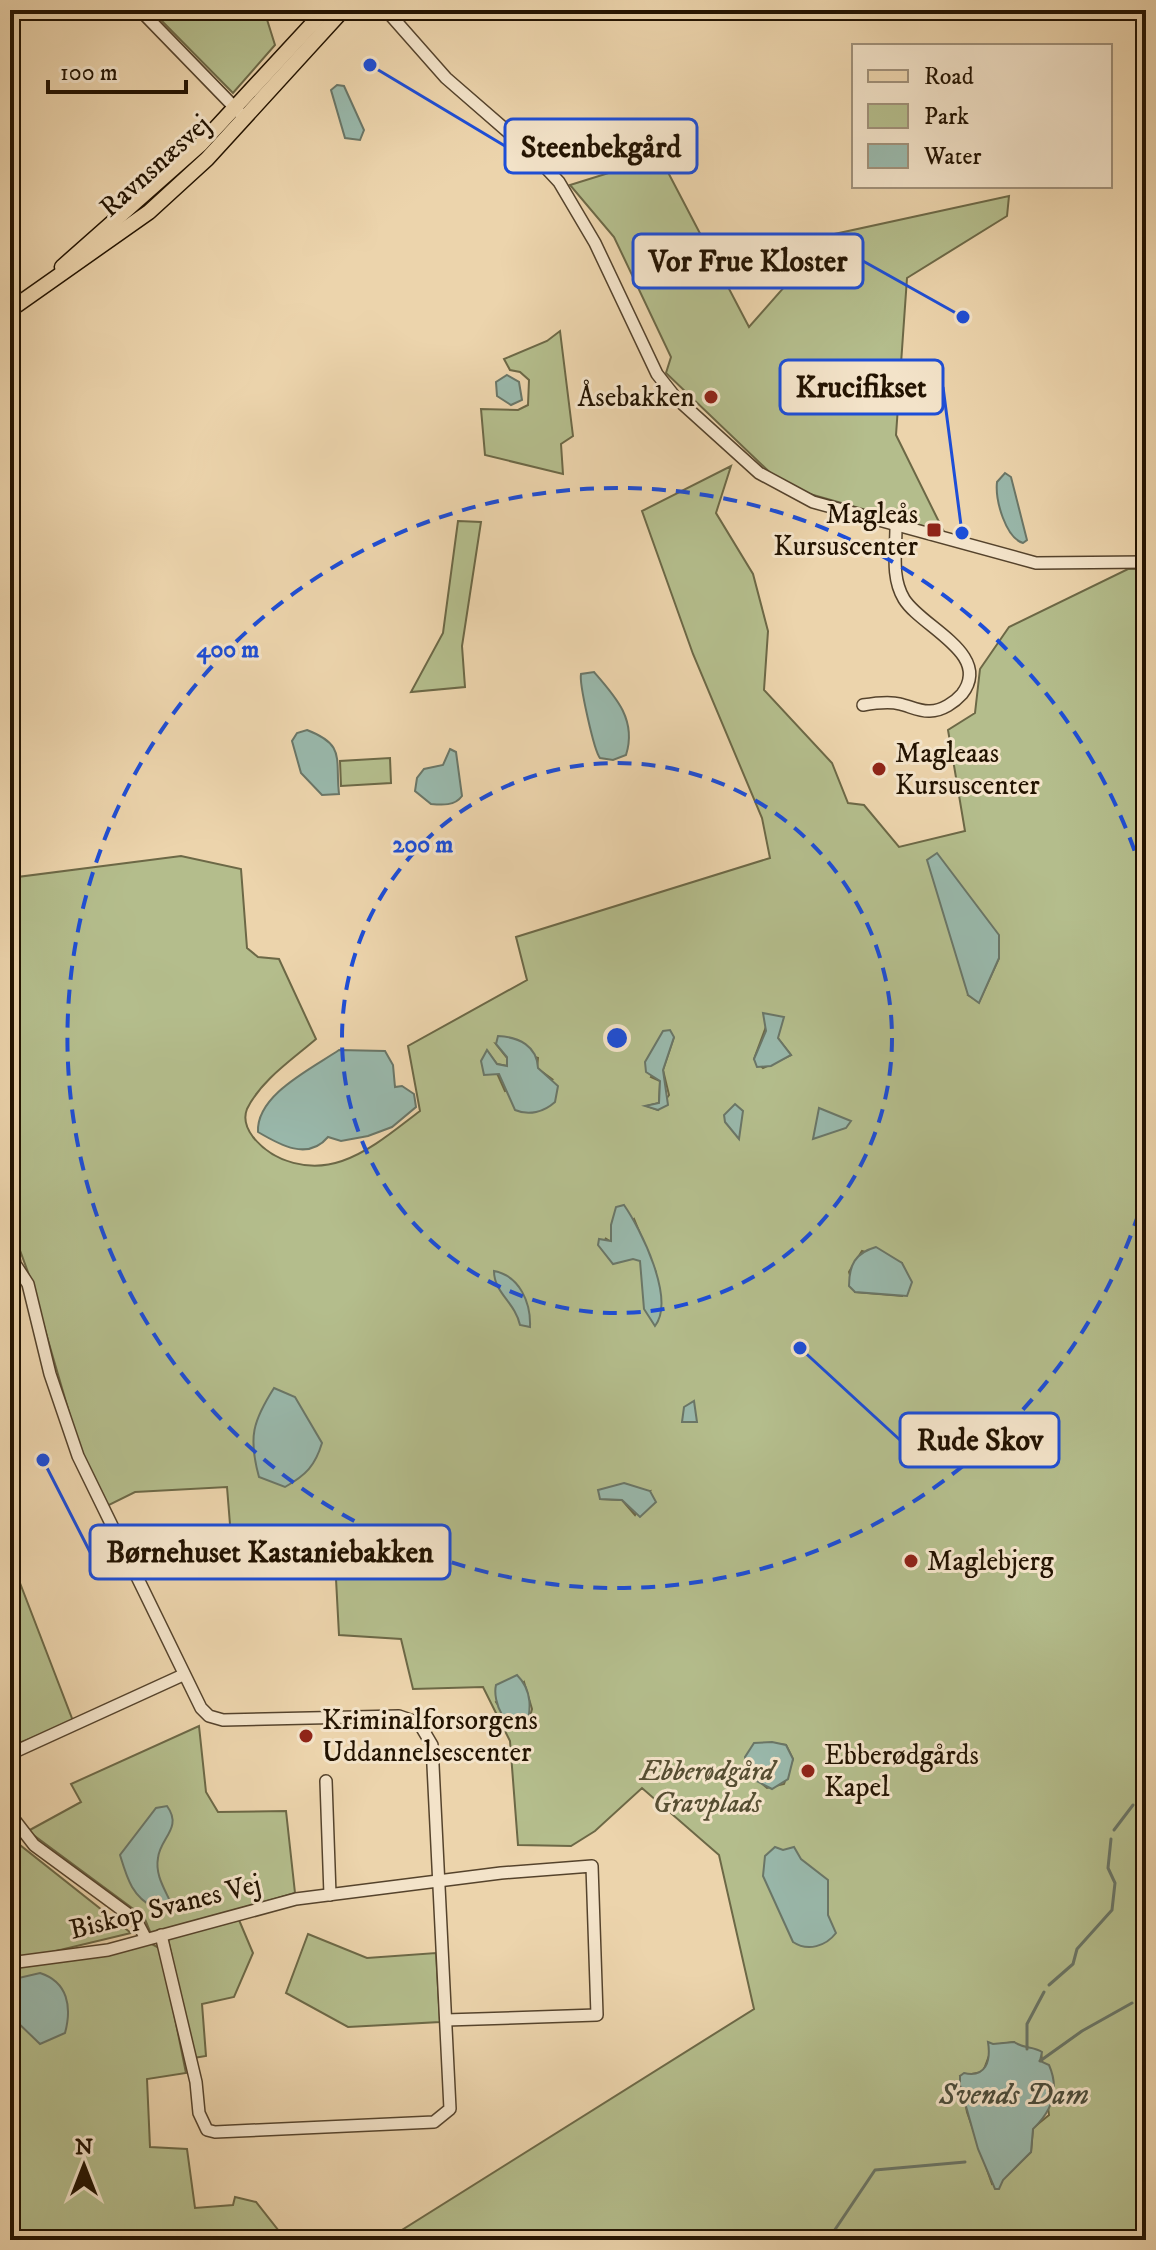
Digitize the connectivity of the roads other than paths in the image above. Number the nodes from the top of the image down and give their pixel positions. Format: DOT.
graph roads {
  1 [pos="140,10"];
  2 [pos="325,10"];
  3 [pos="343,10"];
  4 [pos="386,10"];
  5 [pos="241,114"];
  6 [pos="14,308"];
  7 [pos="896,527"];
  8 [pos="1146,562"];
  9 [pos="863,705"];
  10 [pos="10,1237"];
  11 [pos="12,1267"];
  12 [pos="183,1675"];
  13 [pos="10,1754"];
  14 [pos="326,1781"];
  15 [pos="10,1814"];
  16 [pos="439,1884"];
  17 [pos="330,1895"];
  18 [pos="161,1935"];
  19 [pos="146,1939"];
  20 [pos="10,1963"];
  21 [pos="446,2020"];
  1 -- 5 [label="street"];
  2 -- 5 [label="main road, Ravnsnæsvej"];
  3 -- 5 [label="main road, Ravnsnæsvej"];
  4 -- 7 [label="street"];
  5 -- 6 [label="main road, Ravnsnæsvej"];
  7 -- 8 [label="street"];
  7 -- 9 [label="street"];
  10 -- 11 [label="street"];
  11 -- 12 [label="street"];
  12 -- 13 [label="street"];
  12 -- 16 [label="street"];
  14 -- 17 [label="street"];
  15 -- 19 [label="street"];
  16 -- 17 [label="street, Biskop Svanes Vej"];
  16 -- 21 [label="street"];
  16 -- 21 [label="street, Biskop Svanes Vej"];
  17 -- 18 [label="street, Biskop Svanes Vej"];
  18 -- 19 [label="street, Biskop Svanes Vej"];
  18 -- 21 [label="street"];
  19 -- 20 [label="street, Biskop Svanes Vej"];
}
